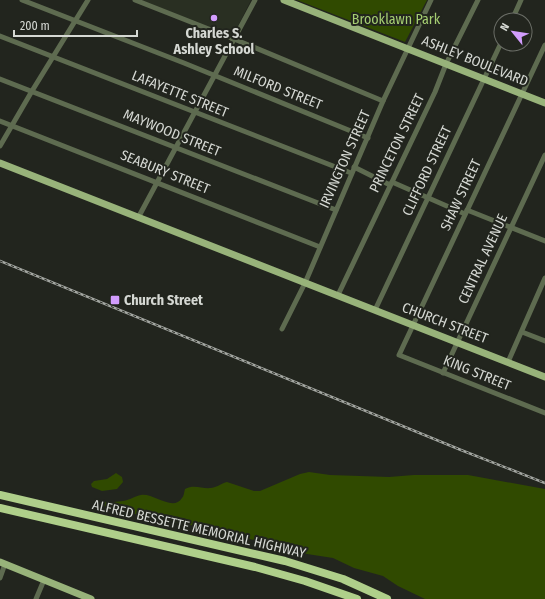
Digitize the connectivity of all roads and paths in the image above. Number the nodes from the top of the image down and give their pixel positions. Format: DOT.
graph roads {
  1 [pos="22,0"];
  2 [pos="88,0"];
  3 [pos="136,0"];
  4 [pos="256,0"];
  5 [pos="284,0"];
  6 [pos="431,0"];
  7 [pos="478,0"];
  8 [pos="521,0"];
  9 [pos="516,12"];
  10 [pos="75,21"];
  11 [pos="0,36"];
  12 [pos="234,39"];
  13 [pos="545,45"];
  14 [pos="407,48"];
  15 [pos="497,52"];
  16 [pos="53,57"];
  17 [pos="446,64"];
  18 [pos="215,75"];
  19 [pos="0,78"];
  20 [pos="484,79"];
  21 [pos="32,91"];
  22 [pos="522,94"];
  23 [pos="383,101"];
  24 [pos="545,103"];
  25 [pos="195,112"];
  26 [pos="0,121"];
  27 [pos="12,125"];
  28 [pos="368,138"];
  29 [pos="0,146"];
  30 [pos="176,147"];
  31 [pos="545,155"];
  32 [pos="0,163"];
  33 [pos="354,167"];
  34 [pos="351,173"];
  35 [pos="157,182"];
  36 [pos="391,183"];
  37 [pos="428,198"];
  38 [pos="336,210"];
  39 [pos="466,212"];
  40 [pos="138,218"];
  41 [pos="511,227"];
  42 [pos="545,241"];
  43 [pos="320,247"];
  44 [pos="545,278"];
  45 [pos="304,283"];
  46 [pos="338,295"];
  47 [pos="375,310"];
  48 [pos="413,325"];
  49 [pos="282,329"];
  50 [pos="522,332"];
  51 [pos="545,341"];
  52 [pos="457,342"];
  53 [pos="399,355"];
  54 [pos="508,362"];
  55 [pos="443,373"];
  56 [pos="545,377"];
  57 [pos="545,413"];
  58 [pos="0,495"];
  59 [pos="0,508"];
  60 [pos="3,563"];
  61 [pos="0,578"];
  62 [pos="44,580"];
  63 [pos="81,597"];
  64 [pos="36,599"];
  65 [pos="91,599"];
  66 [pos="357,599"];
  67 [pos="387,599"];
  1 -- 10 [label="street, MILFORD STREET"];
  2 -- 10 [label="street"];
  3 -- 12 [label="street"];
  4 -- 12 [label="street"];
  5 -- 14 [label="main road, ASHLEY BOULEVARD"];
  6 -- 14 [label="street, IRVINGTON STREET"];
  7 -- 17 [label="street, PRINCETON STREET"];
  8 -- 9 [label="street"];
  10 -- 16 [label="street"];
  10 -- 18 [label="street, MILFORD STREET"];
  11 -- 16 [label="street, LAFAYETTE STREET"];
  12 -- 18 [label="street"];
  12 -- 23 [label="street"];
  13 -- 22 [label="street, SHAW STREET"];
  14 -- 17 [label="main road, ASHLEY BOULEVARD"];
  14 -- 23 [label="street, IRVINGTON STREET"];
  15 -- 20 [label="street, CLIFFORD STREET"];
  16 -- 21 [label="street"];
  16 -- 25 [label="street, LAFAYETTE STREET"];
  17 -- 20 [label="main road, ASHLEY BOULEVARD"];
  17 -- 36 [label="street, PRINCETON STREET"];
  18 -- 25 [label="street"];
  18 -- 28 [label="street, MILFORD STREET"];
  19 -- 21 [label="street, MAYWOOD STREET"];
  20 -- 22 [label="main road, ASHLEY BOULEVARD"];
  20 -- 37 [label="street, CLIFFORD STREET"];
  21 -- 27 [label="street"];
  21 -- 30 [label="street, MAYWOOD STREET"];
  22 -- 24 [label="main road, ASHLEY BOULEVARD"];
  22 -- 39 [label="street, SHAW STREET"];
  23 -- 28 [label="street, IRVINGTON STREET"];
  25 -- 30 [label="street"];
  25 -- 34 [label="street, LAFAYETTE STREET"];
  26 -- 27 [label="street, SEABURY STREET"];
  27 -- 29 [label="street"];
  27 -- 35 [label="street, SEABURY STREET"];
  28 -- 33 [label="street, IRVINGTON STREET"];
  30 -- 35 [label="street"];
  30 -- 38 [label="street, MAYWOOD STREET"];
  31 -- 41 [label="street, CENTRAL AVENUE"];
  32 -- 40 [label="main road, CHURCH STREET"];
  33 -- 34 [label="street, IRVINGTON STREET"];
  33 -- 36 [label="street"];
  34 -- 38 [label="street, IRVINGTON STREET"];
  35 -- 40 [label="street"];
  35 -- 43 [label="street, SEABURY STREET"];
  36 -- 37 [label="street"];
  36 -- 46 [label="street, PRINCETON STREET"];
  37 -- 39 [label="street"];
  37 -- 47 [label="street, CLIFFORD STREET"];
  38 -- 43 [label="street, IRVINGTON STREET"];
  39 -- 41 [label="street"];
  39 -- 48 [label="street, SHAW STREET"];
  40 -- 45 [label="main road, CHURCH STREET"];
  41 -- 42 [label="street"];
  41 -- 52 [label="street, CENTRAL AVENUE"];
  43 -- 45 [label="street, IRVINGTON STREET"];
  44 -- 50 [label="street"];
  45 -- 46 [label="main road, CHURCH STREET"];
  45 -- 49 [label="street, IRVINGTON STREET"];
  46 -- 47 [label="main road, CHURCH STREET"];
  47 -- 48 [label="main road, CHURCH STREET"];
  48 -- 52 [label="main road, CHURCH STREET"];
  48 -- 53 [label="street, SHAW STREET"];
  50 -- 51 [label="street"];
  50 -- 54 [label="street"];
  52 -- 54 [label="main road, CHURCH STREET"];
  52 -- 55 [label="street, CENTRAL AVENUE"];
  53 -- 55 [label="street, KING STREET"];
  54 -- 56 [label="main road, CHURCH STREET"];
  55 -- 57 [label="street, KING STREET"];
  58 -- 67 [label="highway, ALFRED BESSETTE MEMORIAL HIGHWAY"];
  59 -- 66 [label="highway, ALFRED BESSETTE MEMORIAL HIGHWAY"];
  60 -- 61 [label="street"];
  60 -- 62 [label="main road"];
  62 -- 63 [label="main road"];
  62 -- 64 [label="street"];
  63 -- 65 [label="main road"];
}
